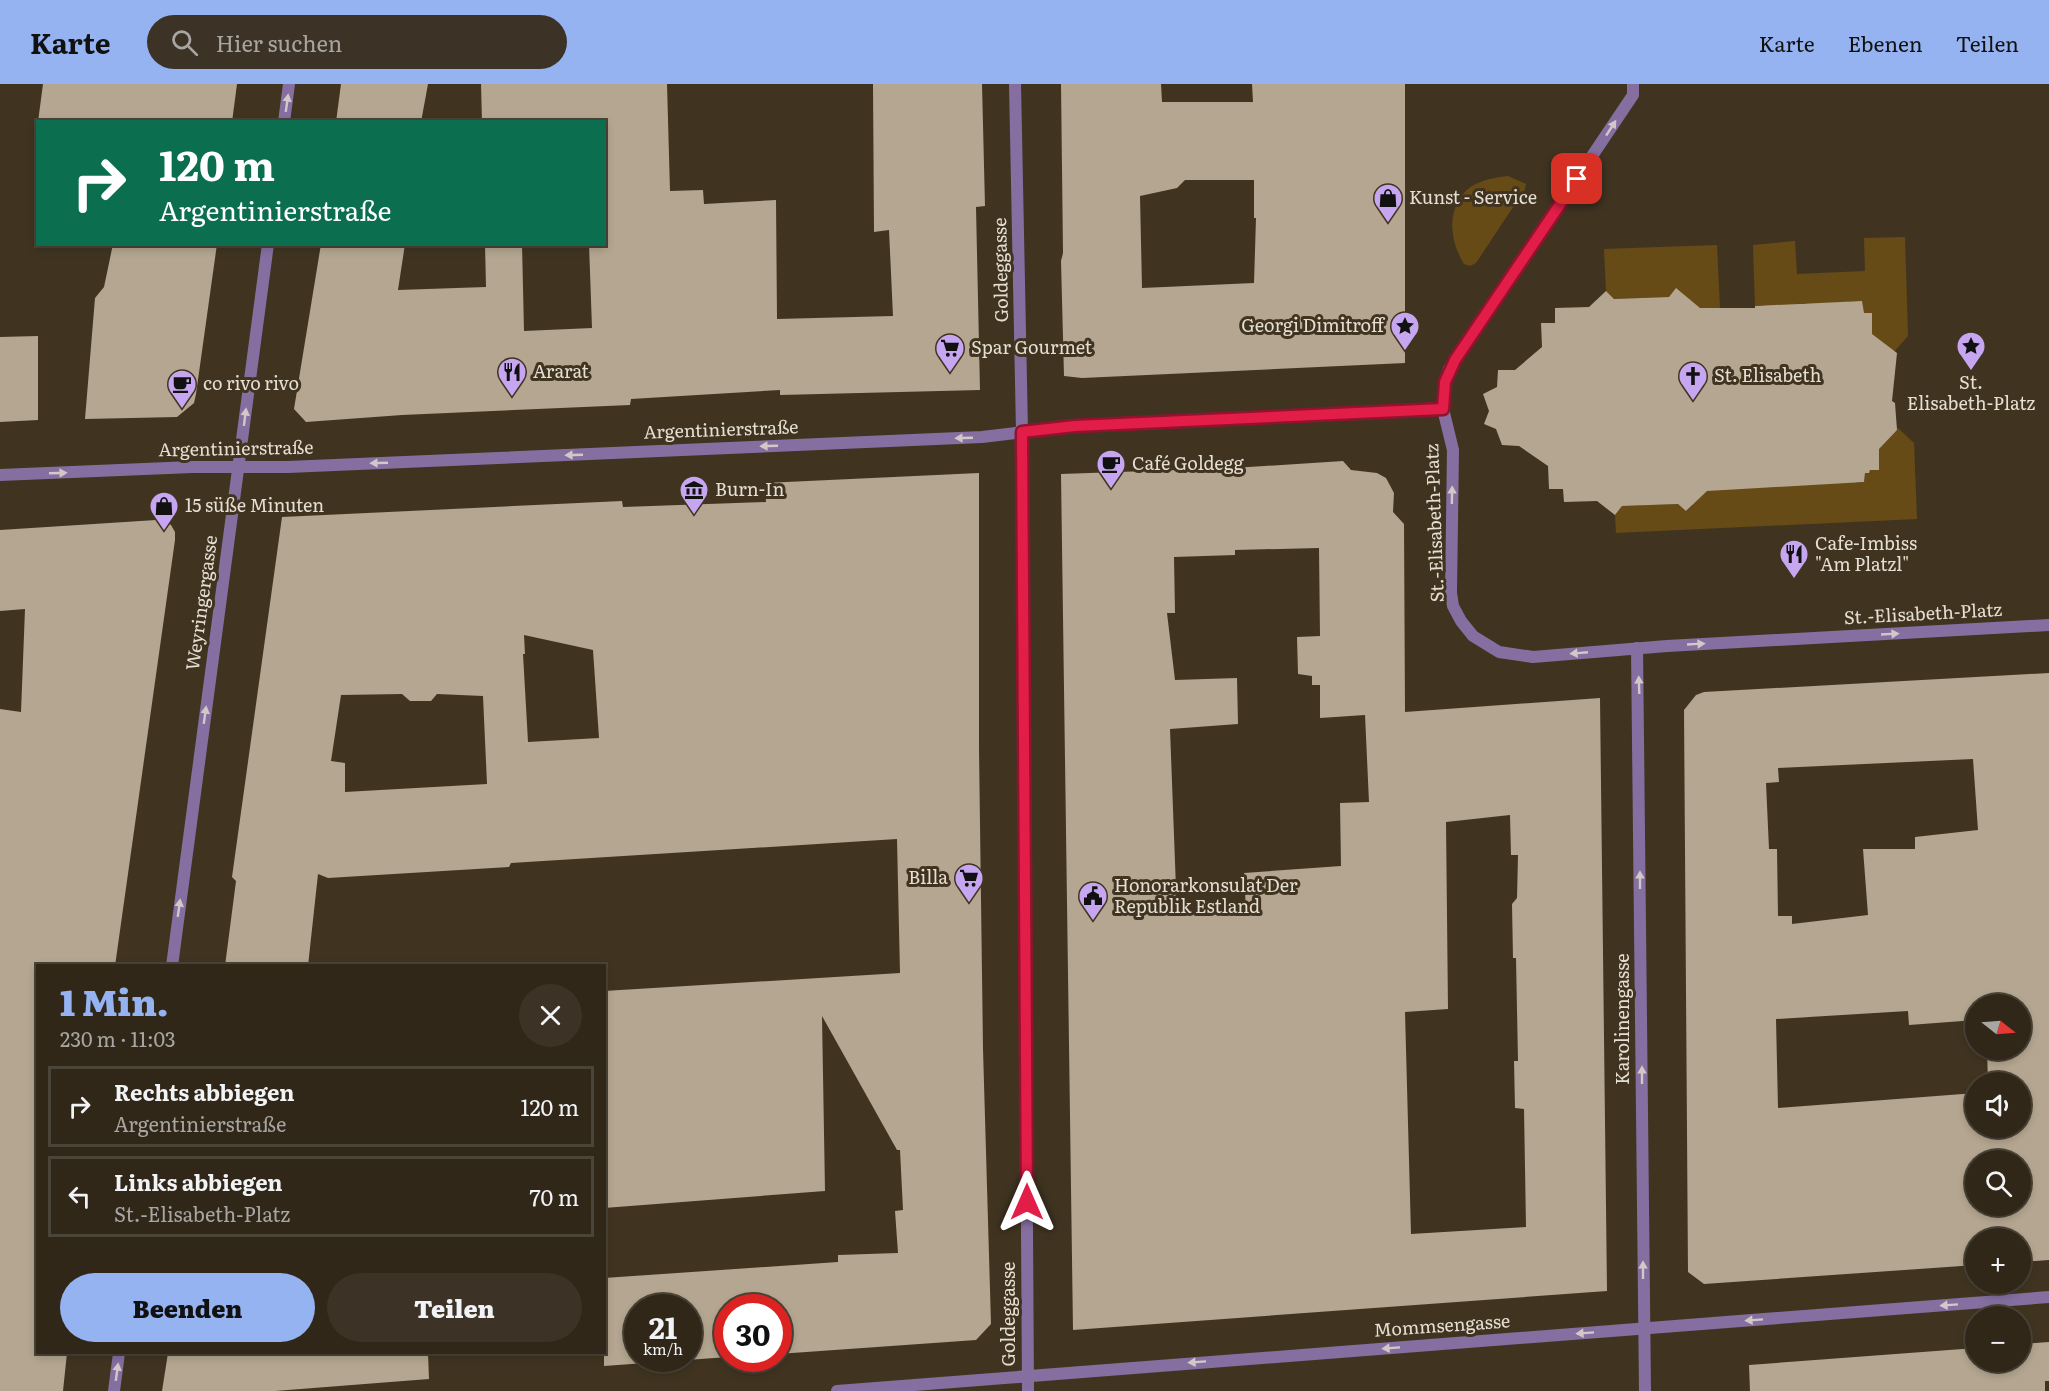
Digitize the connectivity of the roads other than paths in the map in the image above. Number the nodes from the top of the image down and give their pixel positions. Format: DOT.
graph roads {
  1 [pos="290,84"];
  2 [pos="1015,84"];
  3 [pos="1633,90"];
  4 [pos="284,120"];
  5 [pos="268,246"];
  6 [pos="1443,409"];
  7 [pos="1022,432"];
  8 [pos="239,466"];
  9 [pos="0,475"];
  10 [pos="2049,625"];
  11 [pos="1637,648"];
  12 [pos="172,964"];
  13 [pos="2049,1297"];
  14 [pos="1644,1328"];
  15 [pos="119,1354"];
  16 [pos="1028,1376"];
  17 [pos="114,1391"];
  18 [pos="837,1391"];
  19 [pos="1028,1391"];
  20 [pos="1645,1391"];
  4 -- 1 [label="street, one-way"];
  2 -- 7 [label="street, Goldeggasse"];
  6 -- 3 [label="street, St.-Elisabeth-Platz, one-way"];
  8 -- 5 [label="street, Weyringergasse, one-way"];
  6 -- 7 [label="street, Argentinierstraße"];
  11 -- 6 [label="street, St.-Elisabeth-Platz, one-way"];
  7 -- 8 [label="street, Argentinierstraße, one-way"];
  7 -- 16 [label="street, Goldeggasse"];
  9 -- 8 [label="street, Argentinierstraße, one-way"];
  12 -- 8 [label="street, Weyringergasse, one-way"];
  11 -- 10 [label="street, St.-Elisabeth-Platz, one-way"];
  14 -- 11 [label="street, Karolinengasse, one-way"];
  13 -- 14 [label="street, Mommsengasse, one-way"];
  14 -- 16 [label="street, Mommsengasse, one-way"];
  14 -- 20 [label="street, Karolinengasse"];
  17 -- 15 [label="street, one-way"];
  16 -- 18 [label="street, Mommsengasse"];
  16 -- 19 [label="street, Goldeggasse"];
}
